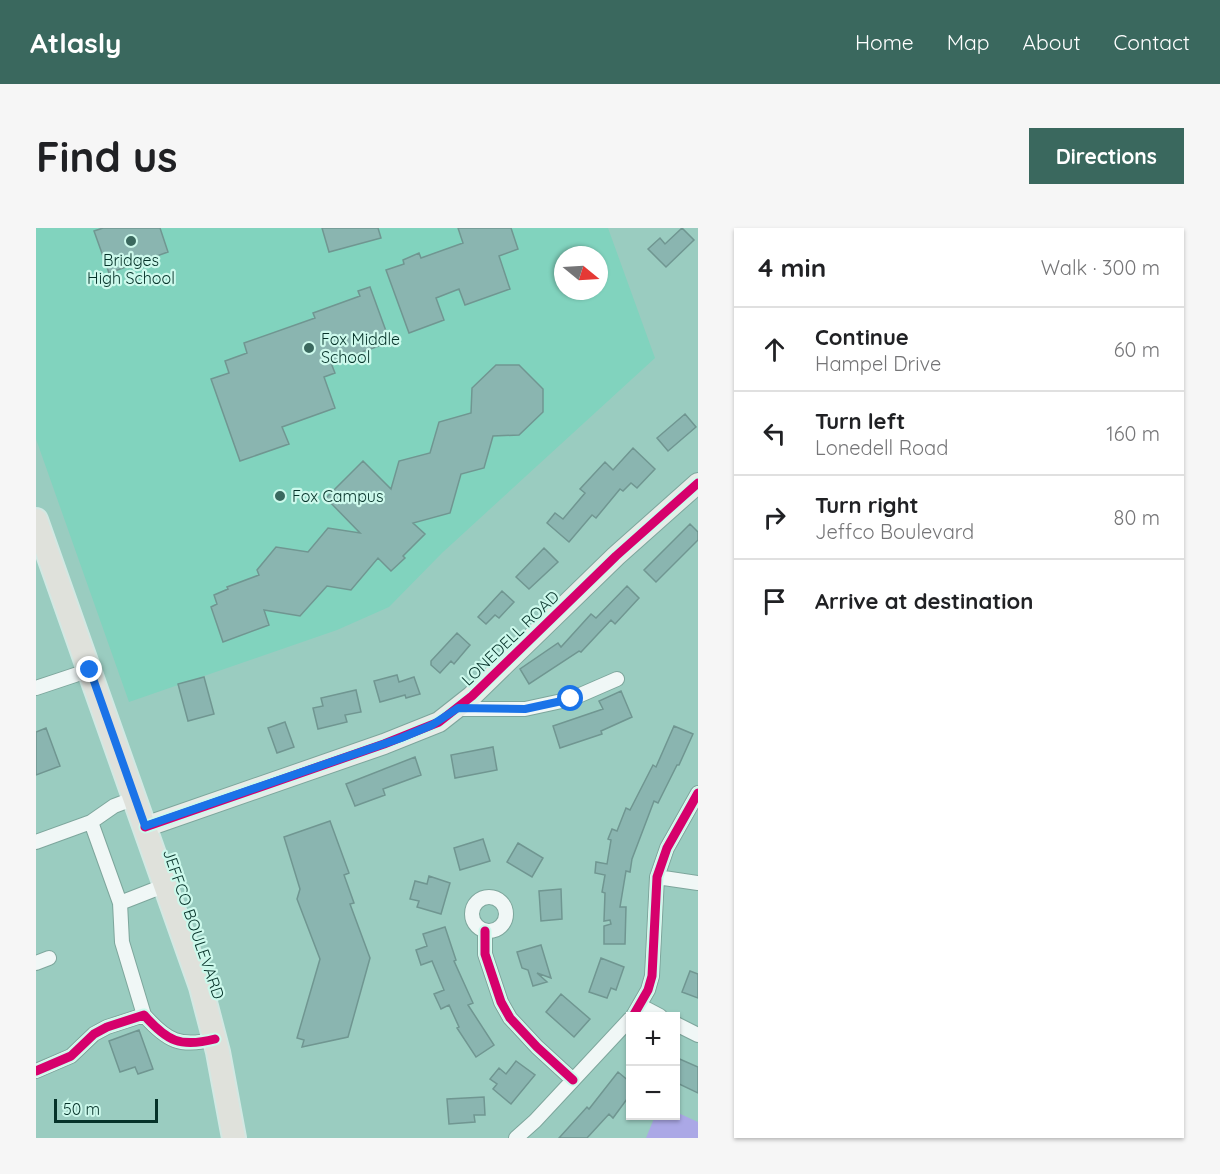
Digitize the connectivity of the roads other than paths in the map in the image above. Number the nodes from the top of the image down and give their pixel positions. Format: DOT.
graph roads {
  1 [pos="698,483"];
  2 [pos="38,528"];
  3 [pos="90,670"];
  4 [pos="616,679"];
  5 [pos="36,688"];
  6 [pos="458,708"];
  7 [pos="698,793"];
  8 [pos="135,798"];
  9 [pos="91,822"];
  10 [pos="145,826"];
  11 [pos="36,842"];
  12 [pos="657,877"];
  13 [pos="698,883"];
  14 [pos="166,885"];
  15 [pos="120,903"];
  16 [pos="485,931"];
  17 [pos="636,1012"];
  18 [pos="144,1015"];
  19 [pos="626,1024"];
  20 [pos="680,1026"];
  21 [pos="698,1035"];
  22 [pos="215,1039"];
  23 [pos="36,1071"];
  24 [pos="573,1080"];
  25 [pos="520,1137"];
  26 [pos="234,1138"];
  1 -- 6 [label="street, LONEDELL ROAD"];
  2 -- 3 [label="main road, JEFFCO BOULEVARD"];
  3 -- 5 [label="street"];
  3 -- 8 [label="main road, JEFFCO BOULEVARD"];
  4 -- 6 [label="street"];
  6 -- 10 [label="street, LONEDELL ROAD"];
  7 -- 12 [label="street"];
  8 -- 9 [label="street"];
  8 -- 10 [label="main road, JEFFCO BOULEVARD"];
  9 -- 11 [label="street"];
  9 -- 15 [label="street"];
  10 -- 14 [label="main road, JEFFCO BOULEVARD"];
  12 -- 13 [label="street"];
  12 -- 17 [label="street"];
  14 -- 15 [label="street"];
  14 -- 22 [label="main road, JEFFCO BOULEVARD"];
  15 -- 18 [label="street"];
  16 -- 24 [label="street"];
  18 -- 22 [label="street"];
  18 -- 23 [label="street"];
  19 -- 24 [label="street"];
  20 -- 21 [label="street"];
  22 -- 26 [label="main road, JEFFCO BOULEVARD"];
  24 -- 25 [label="street"];
}
